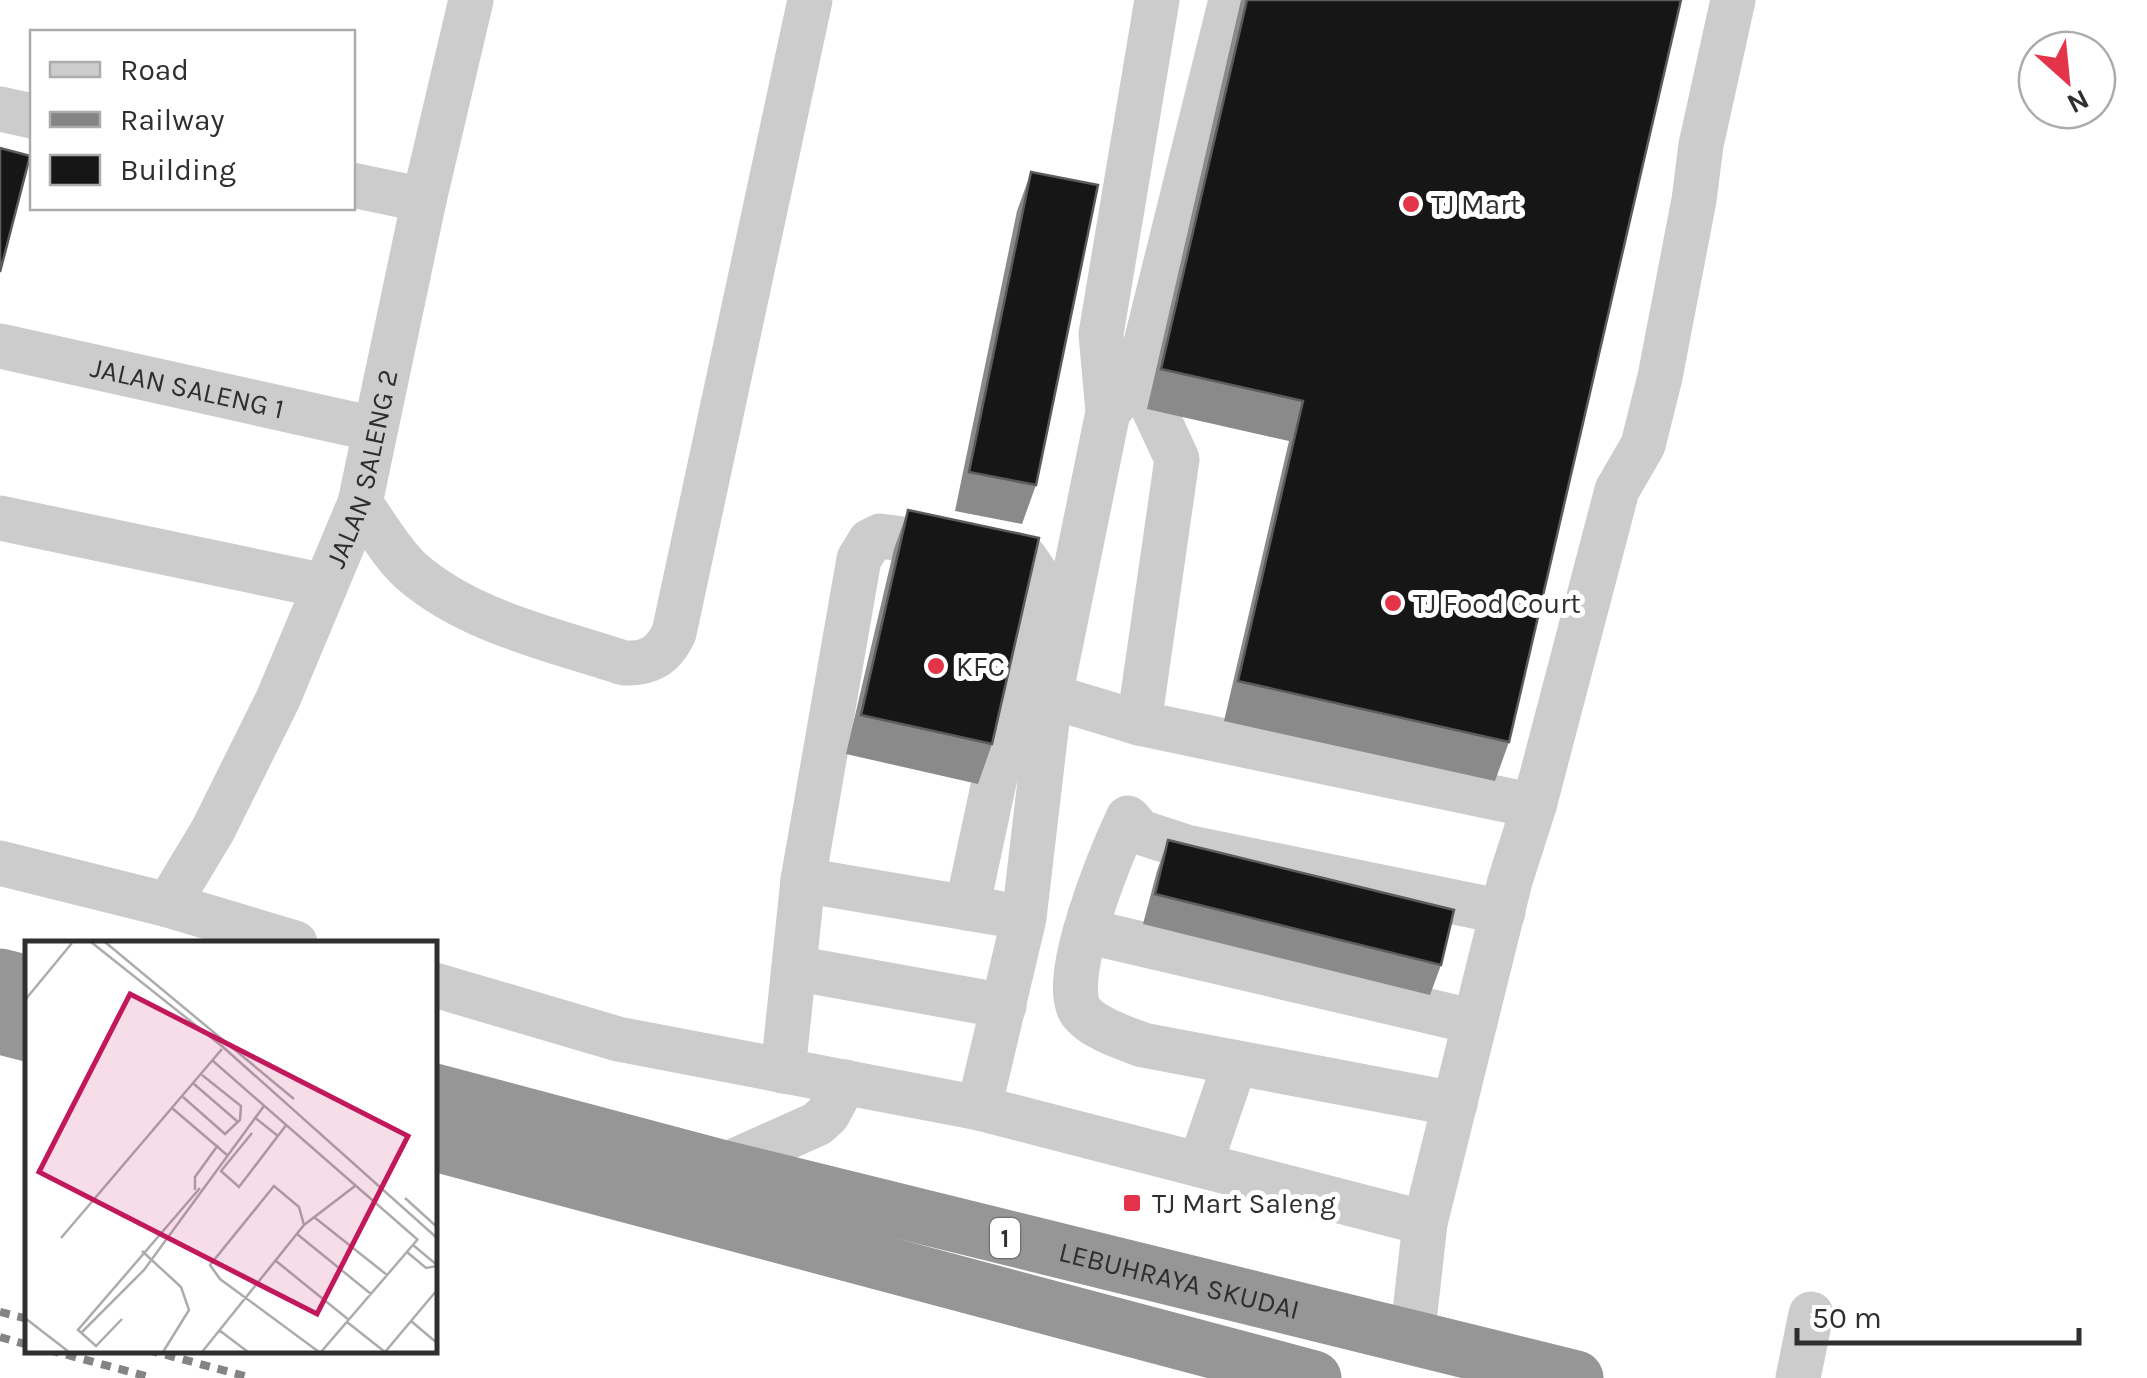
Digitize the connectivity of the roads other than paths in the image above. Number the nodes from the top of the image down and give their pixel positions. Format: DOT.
graph roads {
  1 [pos="472,0"];
  2 [pos="810,0"];
  3 [pos="1157,0"];
  4 [pos="1232,0"];
  5 [pos="1733,0"];
  6 [pos="0,108"];
  7 [pos="30,116"];
  8 [pos="355,186"];
  9 [pos="424,200"];
  10 [pos="0,346"];
  11 [pos="1138,374"];
  12 [pos="1108,412"];
  13 [pos="374,429"];
  14 [pos="360,503"];
  15 [pos="0,518"];
  16 [pos="325,586"];
  17 [pos="1050,696"];
  18 [pos="1139,723"];
  19 [pos="1534,806"];
  20 [pos="0,864"];
  21 [pos="803,880"];
  22 [pos="168,906"];
  23 [pos="968,908"];
  24 [pos="1503,912"];
  25 [pos="1024,918"];
  26 [pos="1086,932"];
  27 [pos="288,941"];
  28 [pos="794,968"];
  29 [pos="0,976"];
  30 [pos="25,982"];
  31 [pos="438,985"];
  32 [pos="1004,1006"];
  33 [pos="1475,1022"];
  34 [pos="0,1027"];
  35 [pos="25,1033"];
  36 [pos="1235,1062"];
  37 [pos="782,1071"];
  38 [pos="845,1082"];
  39 [pos="438,1092"];
  40 [pos="1455,1104"];
  41 [pos="980,1108"];
  42 [pos="438,1145"];
  43 [pos="1200,1165"];
  44 [pos="721,1167"];
  45 [pos="1425,1223"];
  46 [pos="1811,1314"];
  47 [pos="1412,1339"];
  48 [pos="1314,1378"];
  49 [pos="1576,1378"];
  50 [pos="1798,1378"];
  1 -- 9 [label="street, JALAN SALENG 2"];
  2 -- 14 [label="street"];
  3 -- 12 [label="street"];
  4 -- 11 [label="street"];
  5 -- 19 [label="street"];
  6 -- 7 [label="street"];
  8 -- 9 [label="street"];
  9 -- 13 [label="street, JALAN SALENG 2"];
  10 -- 13 [label="street, JALAN SALENG 1"];
  11 -- 12 [label="street"];
  11 -- 18 [label="street"];
  12 -- 17 [label="street"];
  13 -- 14 [label="street, JALAN SALENG 2"];
  14 -- 16 [label="street, JALAN SALENG 2"];
  15 -- 16 [label="street"];
  16 -- 22 [label="street, JALAN SALENG 2"];
  17 -- 18 [label="street"];
  17 -- 25 [label="street"];
  18 -- 19 [label="street"];
  19 -- 24 [label="street"];
  20 -- 22 [label="street"];
  21 -- 23 [label="street"];
  21 -- 23 [label="street"];
  21 -- 28 [label="street"];
  22 -- 27 [label="street"];
  23 -- 25 [label="street"];
  24 -- 26 [label="street"];
  24 -- 33 [label="street"];
  25 -- 32 [label="street"];
  26 -- 33 [label="street"];
  26 -- 36 [label="street"];
  28 -- 32 [label="street"];
  28 -- 37 [label="street"];
  29 -- 30 [label="highway"];
  31 -- 37 [label="street"];
  32 -- 41 [label="street"];
  33 -- 40 [label="street"];
  34 -- 35 [label="highway"];
  36 -- 40 [label="street"];
  36 -- 43 [label="street"];
  37 -- 38 [label="street"];
  38 -- 41 [label="street"];
  38 -- 44 [label="street"];
  39 -- 44 [label="highway, LEBUHRAYA SKUDAI / 1"];
  40 -- 45 [label="street"];
  41 -- 43 [label="street"];
  42 -- 48 [label="highway, LEBUHRAYA SKUDAI / 1"];
  43 -- 45 [label="street"];
  44 -- 47 [label="highway, LEBUHRAYA SKUDAI / 1"];
  45 -- 47 [label="street"];
  46 -- 50 [label="street"];
  47 -- 49 [label="highway, LEBUHRAYA SKUDAI / 1"];
}
